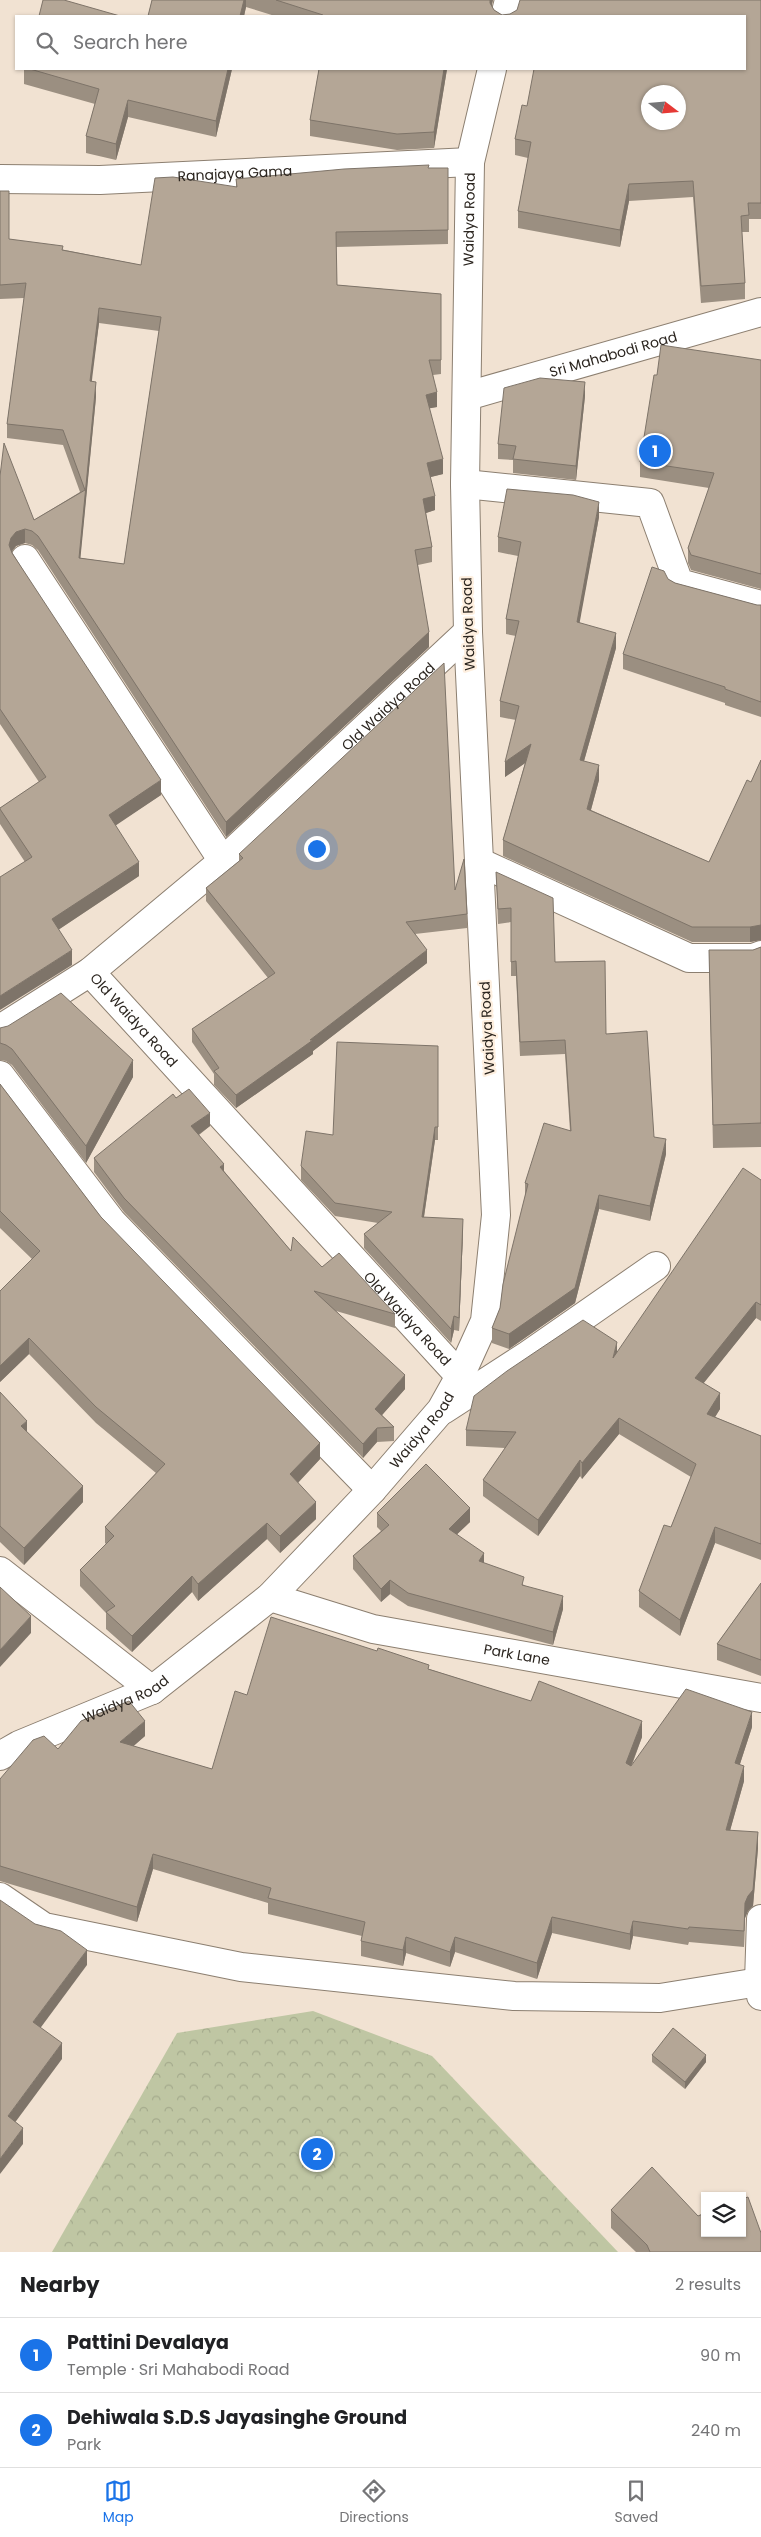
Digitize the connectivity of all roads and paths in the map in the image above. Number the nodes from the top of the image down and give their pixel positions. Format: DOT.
graph roads {
  1 [pos="509,0"];
  2 [pos="505,15"];
  3 [pos="492,70"];
  4 [pos="470,162"];
  5 [pos="0,179"];
  6 [pos="761,312"];
  7 [pos="467,396"];
  8 [pos="465,484"];
  9 [pos="25,559"];
  10 [pos="761,605"];
  11 [pos="468,632"];
  12 [pos="223,861"];
  13 [pos="479,862"];
  14 [pos="761,955"];
  15 [pos="90,972"];
  16 [pos="0,1029"];
  17 [pos="0,1074"];
  18 [pos="656,1266"];
  19 [pos="460,1376"];
  20 [pos="441,1410"];
  21 [pos="372,1490"];
  22 [pos="0,1571"];
  23 [pos="270,1597"];
  24 [pos="152,1690"];
  25 [pos="759,1701"];
  26 [pos="0,1756"];
  27 [pos="0,1897"];
  28 [pos="761,1919"];
  29 [pos="760,1989"];
  1 -- 2 [label="street"];
  3 -- 4 [label="street, Waidya Road"];
  4 -- 5 [label="street, Ranajaya Gama"];
  4 -- 7 [label="street, Waidya Road"];
  6 -- 7 [label="street, Sri Mahabodi Road"];
  7 -- 8 [label="street, Waidya Road"];
  8 -- 10 [label="street"];
  8 -- 11 [label="street, Waidya Road"];
  9 -- 12 [label="street"];
  11 -- 12 [label="street, Old Waidya Road"];
  11 -- 13 [label="street, Waidya Road"];
  12 -- 15 [label="street, Old Waidya Road"];
  13 -- 14 [label="street"];
  13 -- 19 [label="street, Waidya Road"];
  15 -- 16 [label="street"];
  15 -- 19 [label="street, Old Waidya Road"];
  17 -- 21 [label="street"];
  18 -- 20 [label="street"];
  19 -- 20 [label="street, Waidya Road"];
  20 -- 21 [label="street, Waidya Road"];
  21 -- 23 [label="street, Waidya Road"];
  22 -- 24 [label="street"];
  23 -- 24 [label="street, Waidya Road"];
  23 -- 25 [label="street, Park Lane"];
  24 -- 26 [label="street, Waidya Road"];
  27 -- 29 [label="street"];
  28 -- 29 [label="street"];
}
